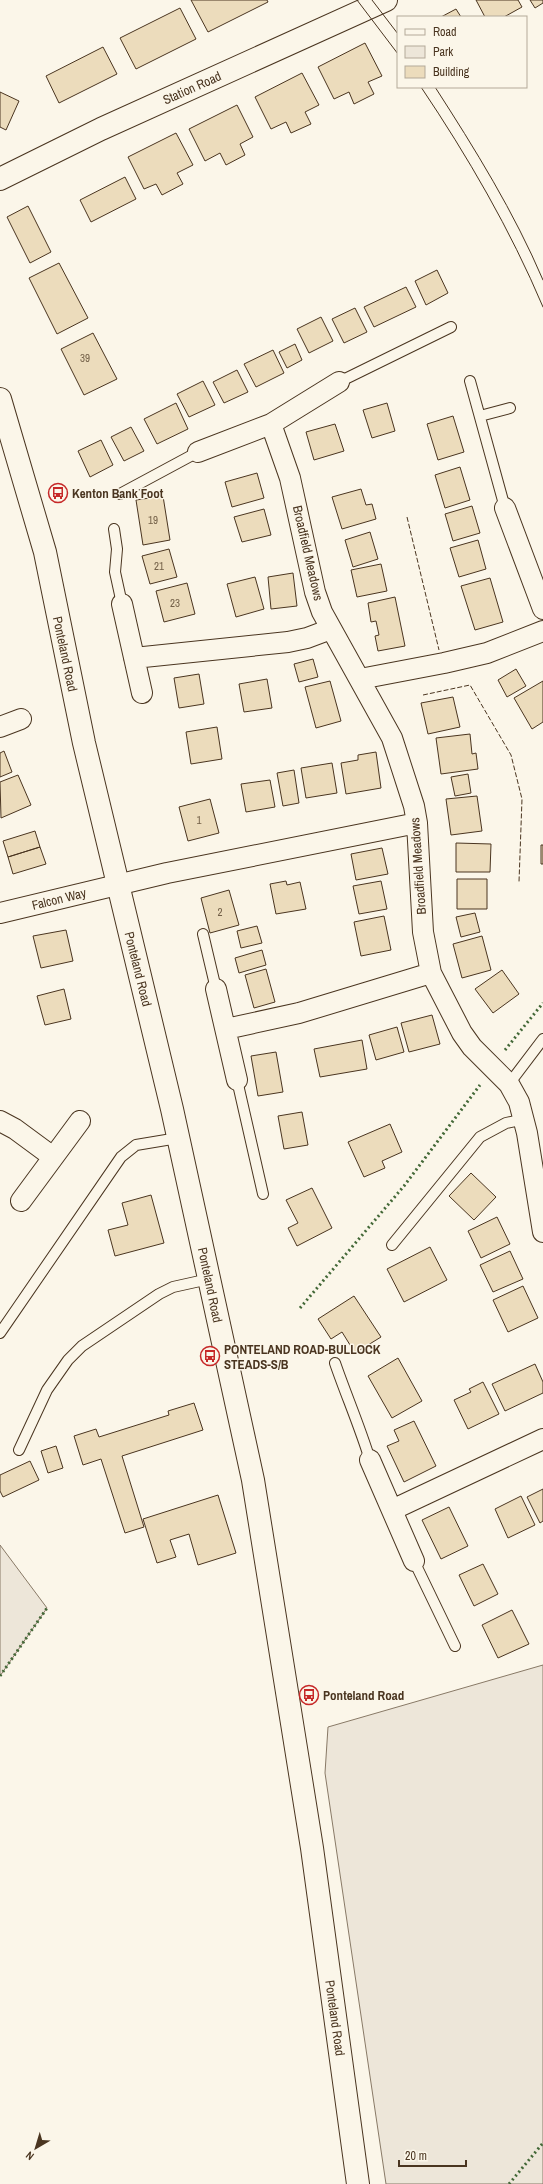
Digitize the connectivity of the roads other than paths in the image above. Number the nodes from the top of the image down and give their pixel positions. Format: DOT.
graph roads {
  1 [pos="386,0"];
  2 [pos="0,179"];
  3 [pos="451,327"];
  4 [pos="470,381"];
  5 [pos="339,382"];
  6 [pos="0,399"];
  7 [pos="510,408"];
  8 [pos="480,416"];
  9 [pos="271,424"];
  10 [pos="6,444"];
  11 [pos="198,452"];
  12 [pos="120,494"];
  13 [pos="505,508"];
  14 [pos="114,529"];
  15 [pos="122,604"];
  16 [pos="543,609"];
  17 [pos="331,629"];
  18 [pos="543,631"];
  19 [pos="134,658"];
  20 [pos="360,679"];
  21 [pos="142,693"];
  22 [pos="21,719"];
  23 [pos="0,727"];
  24 [pos="417,824"];
  25 [pos="118,884"];
  26 [pos="0,913"];
  27 [pos="203,934"];
  28 [pos="431,973"];
  29 [pos="216,989"];
  30 [pos="226,1029"];
  31 [pos="543,1039"];
  32 [pos="237,1080"];
  33 [pos="509,1084"];
  34 [pos="524,1119"];
  35 [pos="0,1121"];
  36 [pos="80,1121"];
  37 [pos="178,1138"];
  38 [pos="53,1157"];
  39 [pos="263,1194"];
  40 [pos="21,1201"];
  41 [pos="543,1232"];
  42 [pos="392,1245"];
  43 [pos="209,1279"];
  44 [pos="0,1333"];
  45 [pos="335,1362"];
  46 [pos="543,1439"];
  47 [pos="20,1450"];
  48 [pos="370,1460"];
  49 [pos="392,1510"];
  50 [pos="414,1561"];
  51 [pos="455,1646"];
  52 [pos="358,2184"];
  1 -- 2 [label="main road, Station Road"];
  3 -- 5 [label="lane"];
  4 -- 8 [label="lane"];
  5 -- 9 [label="street"];
  6 -- 10 [label="main road, Ponteland Road"];
  7 -- 8 [label="lane"];
  8 -- 13 [label="lane"];
  9 -- 11 [label="street"];
  9 -- 17 [label="street, Broadfield Meadows"];
  10 -- 25 [label="main road, Ponteland Road"];
  11 -- 12 [label="lane"];
  13 -- 16 [label="street"];
  14 -- 15 [label="lane"];
  15 -- 19 [label="street"];
  17 -- 19 [label="street"];
  17 -- 20 [label="street, Broadfield Meadows"];
  18 -- 20 [label="street"];
  19 -- 21 [label="street"];
  20 -- 24 [label="street, Broadfield Meadows"];
  22 -- 23 [label="street"];
  24 -- 25 [label="street, Falcon Way"];
  24 -- 28 [label="street, Broadfield Meadows"];
  25 -- 26 [label="street, Falcon Way"];
  25 -- 37 [label="main road, Ponteland Road"];
  27 -- 29 [label="lane"];
  28 -- 30 [label="street"];
  28 -- 33 [label="street, Broadfield Meadows"];
  29 -- 30 [label="street"];
  30 -- 32 [label="street"];
  31 -- 33 [label="lane"];
  32 -- 39 [label="lane"];
  33 -- 34 [label="street, Broadfield Meadows"];
  34 -- 41 [label="street, Broadfield Meadows"];
  34 -- 42 [label="lane"];
  35 -- 38 [label="street"];
  36 -- 38 [label="street"];
  37 -- 43 [label="main road, Ponteland Road"];
  37 -- 44 [label="lane"];
  38 -- 40 [label="street"];
  43 -- 47 [label="lane"];
  43 -- 52 [label="main road, Ponteland Road"];
  45 -- 48 [label="lane"];
  46 -- 49 [label="street"];
  48 -- 49 [label="street"];
  49 -- 50 [label="street"];
  50 -- 51 [label="lane"];
}
